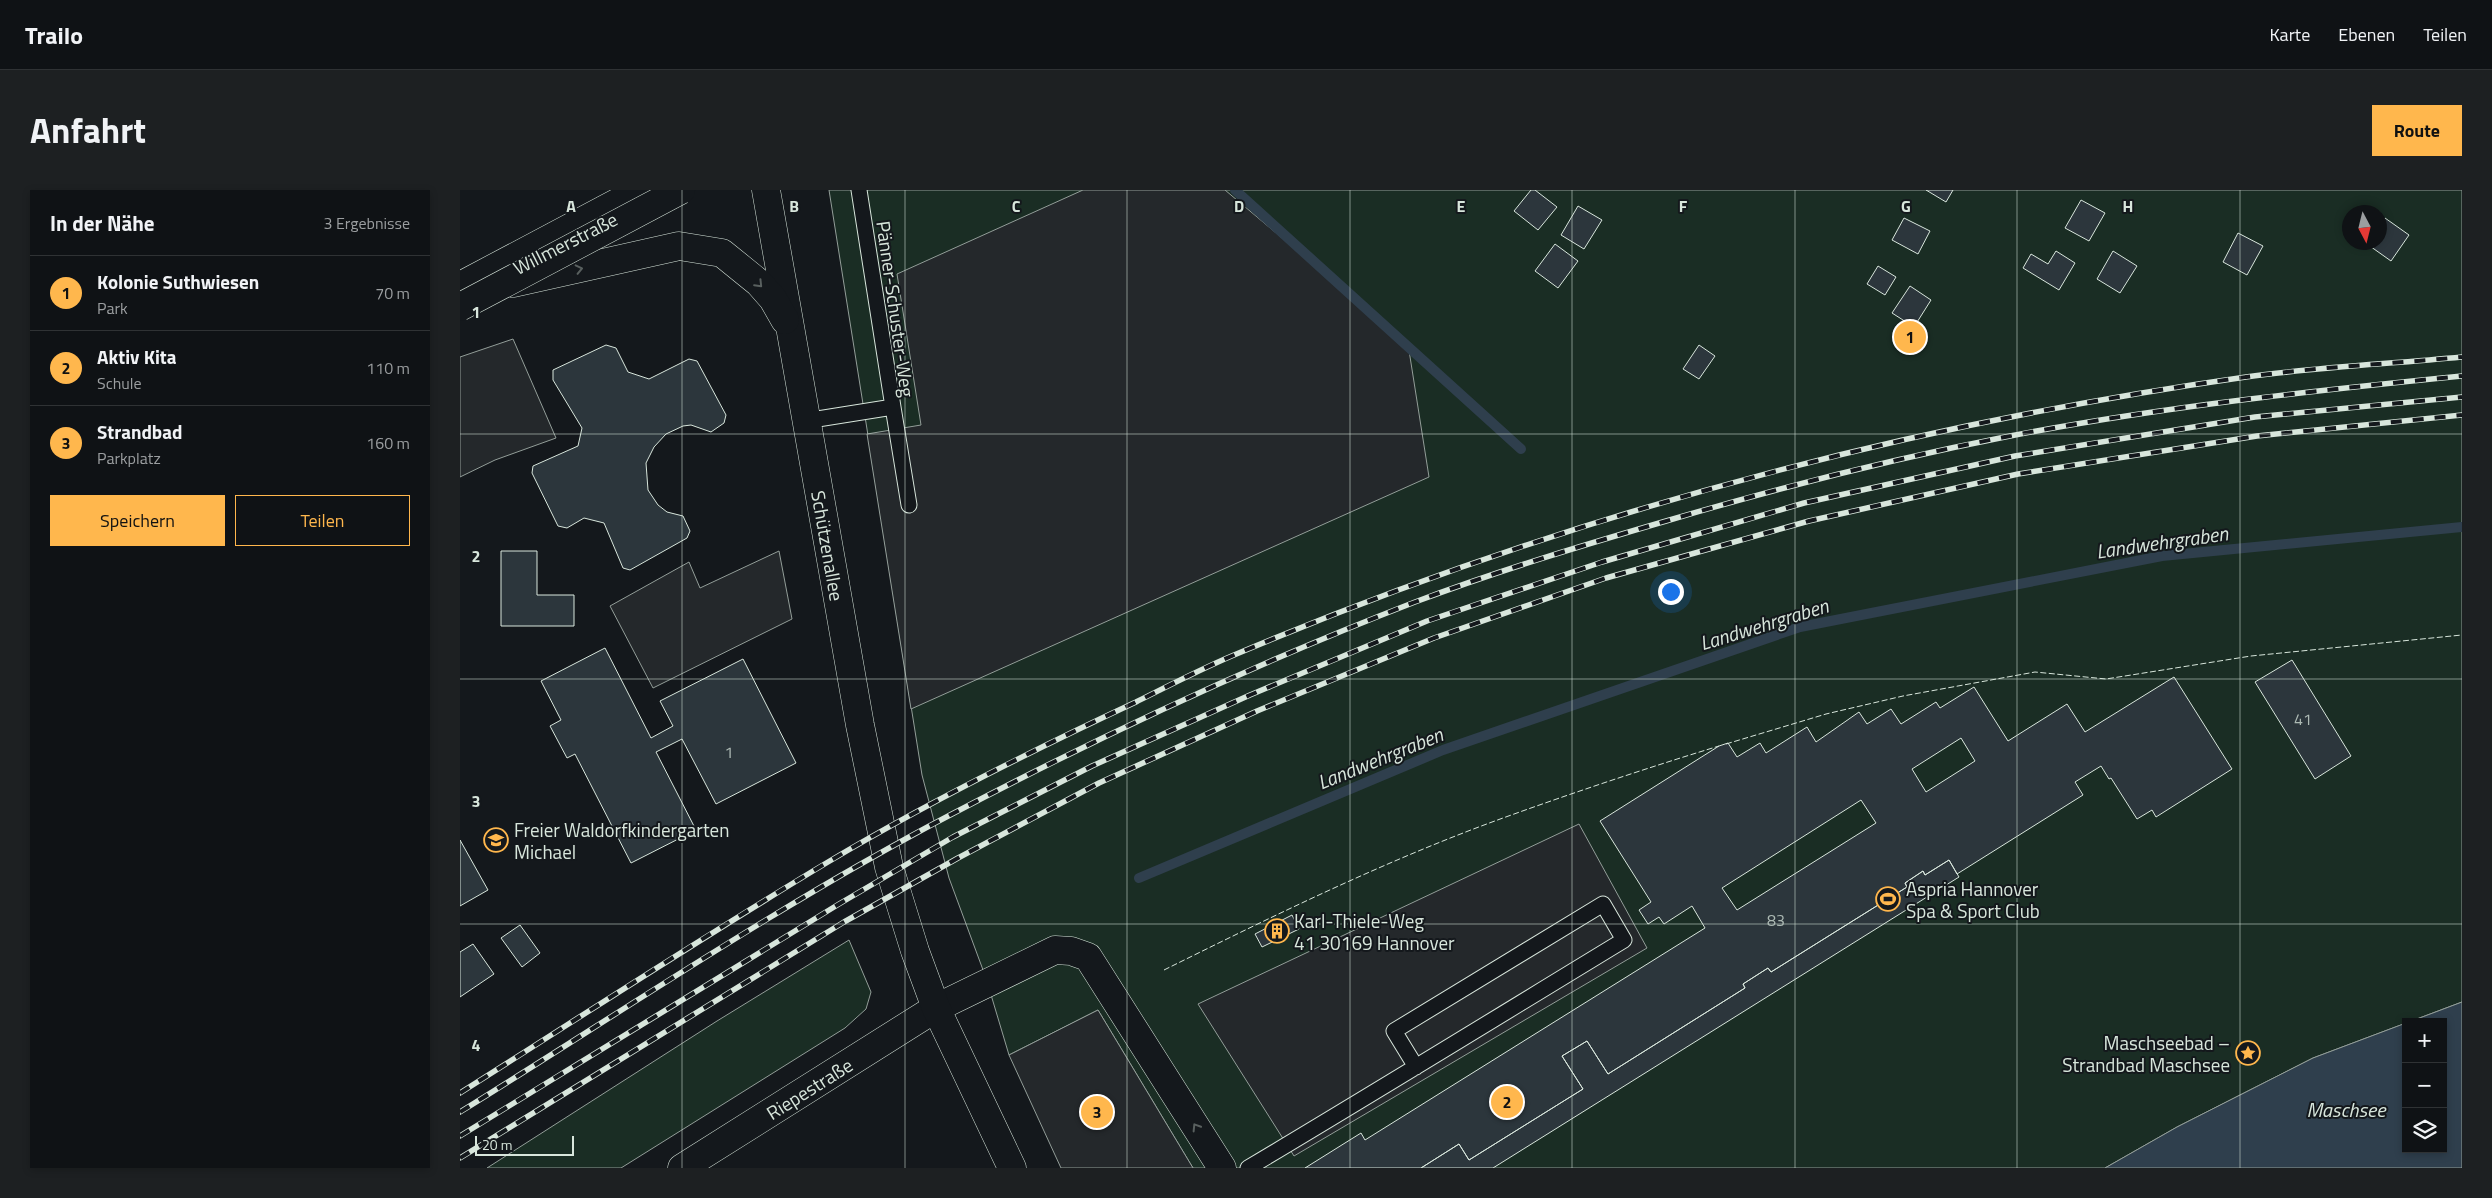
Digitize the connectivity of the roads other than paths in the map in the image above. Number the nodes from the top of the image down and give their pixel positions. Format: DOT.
graph roads {
  1 [pos="641,190"];
  2 [pos="670,190"];
  3 [pos="681,190"];
  4 [pos="766,190"];
  5 [pos="859,190"];
  6 [pos="461,296"];
  7 [pos="790,328"];
  8 [pos="893,407"];
  9 [pos="805,421"];
  10 [pos="908,505"];
  11 [pos="936,1008"];
  12 [pos="1416,1067"];
  13 [pos="682,1168"];
  14 [pos="1012,1168"];
  15 [pos="1222,1168"];
  16 [pos="1248,1168"];
  1 -- 6 [label="main road"];
  2 -- 6 [label="main road, Willmerstraße"];
  3 -- 6 [label="main road, bridge"];
  4 -- 7 [label="main road, Schützenallee"];
  5 -- 8 [label="lane, Pänner-Schuster-Weg"];
  6 -- 7 [label="main road, one-way"];
  7 -- 9 [label="main road, Schützenallee"];
  8 -- 9 [label="lane, Pänner-Schuster-Weg"];
  8 -- 10 [label="lane"];
  9 -- 11 [label="main road, Schützenallee"];
  11 -- 13 [label="main road, Riepestraße"];
  11 -- 14 [label="main road, Schützenallee"];
  15 -- 11 [label="main road, Riepestraße, one-way"];
  12 -- 12 [label="lane"];
  12 -- 16 [label="lane"];
}
